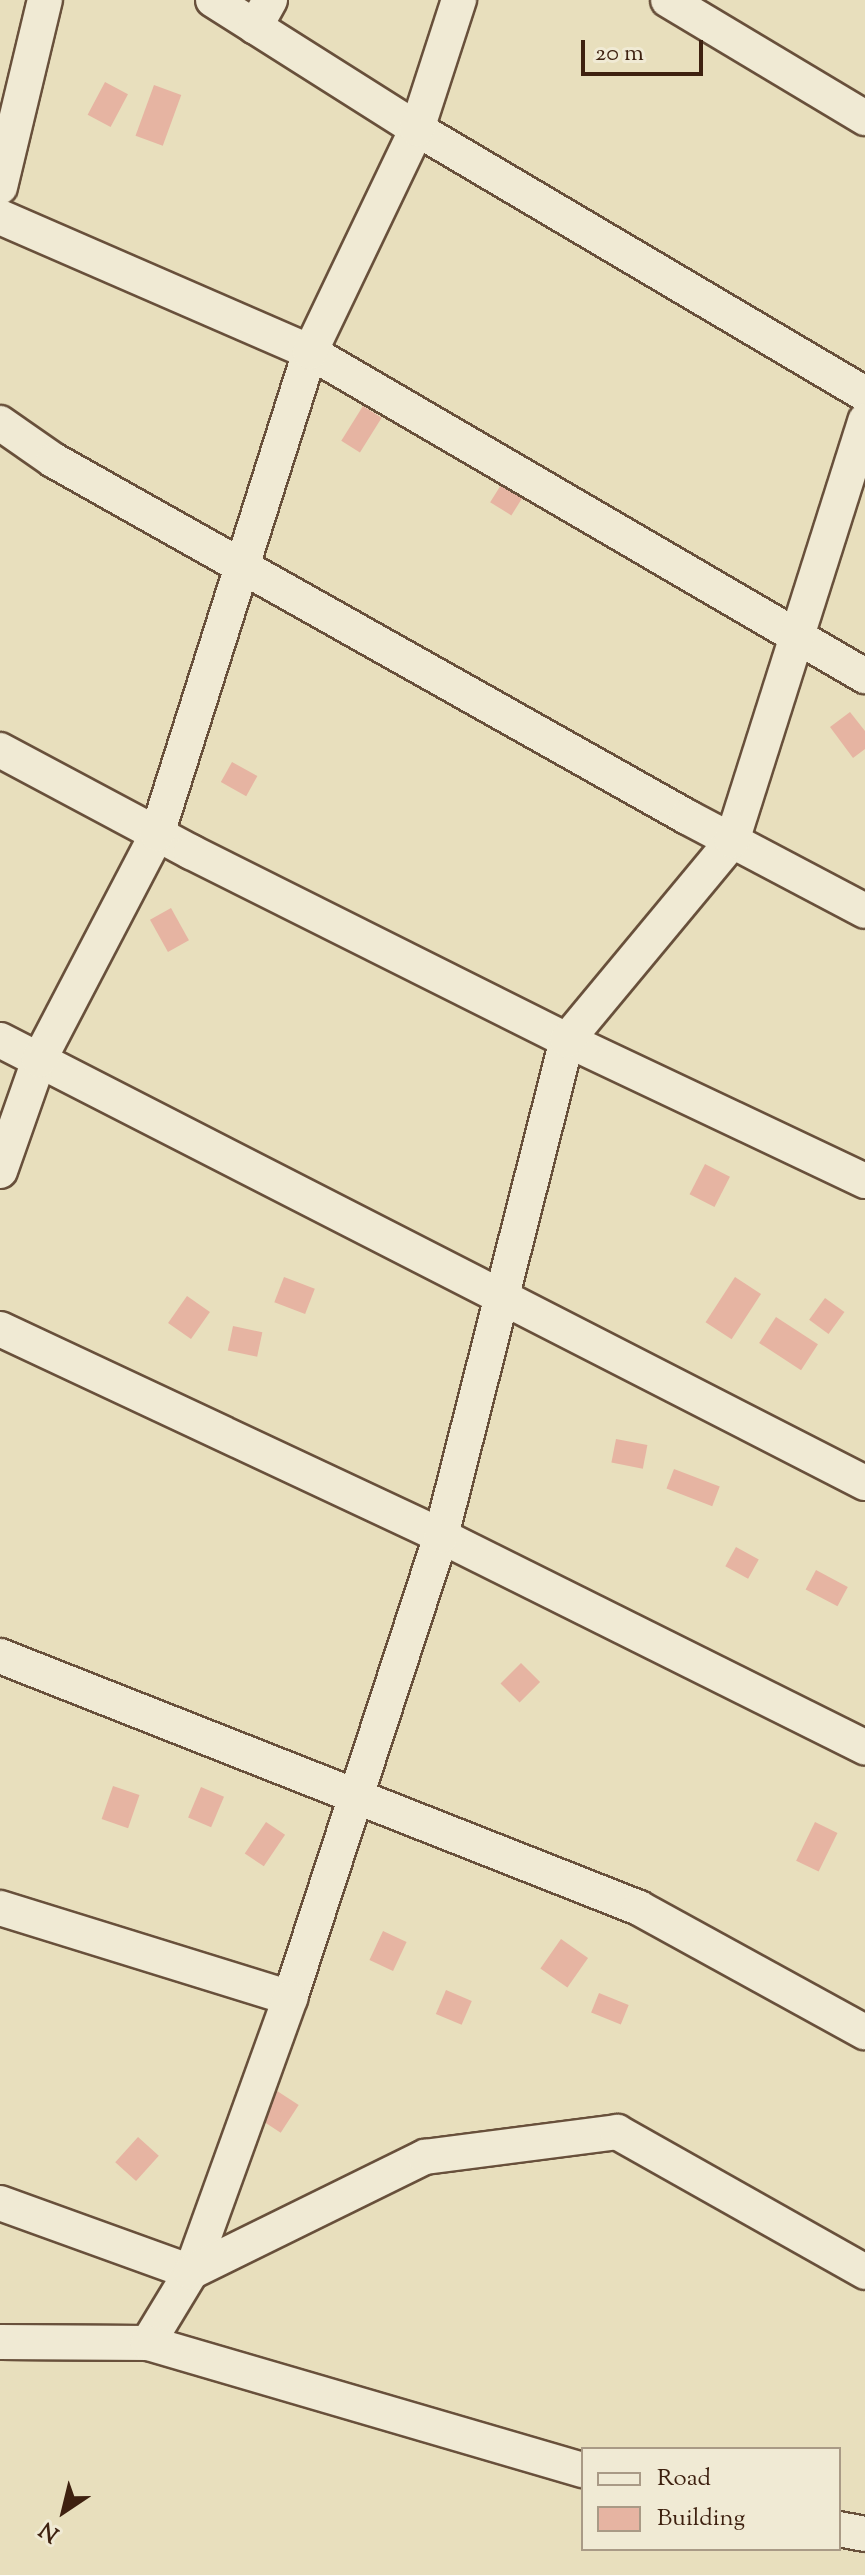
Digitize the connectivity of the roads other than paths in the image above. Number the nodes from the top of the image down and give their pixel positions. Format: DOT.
graph roads {
  1 [pos="45,0"];
  2 [pos="213,0"];
  3 [pos="459,0"];
  4 [pos="668,0"];
  5 [pos="262,13"];
  6 [pos="865,118"];
  7 [pos="417,129"];
  8 [pos="0,187"];
  9 [pos="0,217"];
  10 [pos="310,352"];
  11 [pos="865,394"];
  12 [pos="865,421"];
  13 [pos="0,423"];
  14 [pos="239,565"];
  15 [pos="797,636"];
  16 [pos="865,676"];
  17 [pos="0,750"];
  18 [pos="157,834"];
  19 [pos="732,841"];
  20 [pos="865,911"];
  21 [pos="0,1040"];
  22 [pos="567,1040"];
  23 [pos="39,1060"];
  24 [pos="0,1171"];
  25 [pos="865,1181"];
  26 [pos="501,1297"];
  27 [pos="0,1329"];
  28 [pos="865,1483"];
  29 [pos="441,1536"];
  30 [pos="0,1656"];
  31 [pos="865,1747"];
  32 [pos="356,1798"];
  33 [pos="0,1908"];
  34 [pos="290,1998"];
  35 [pos="865,2032"];
  36 [pos="0,2203"];
  37 [pos="191,2272"];
  38 [pos="865,2272"];
  39 [pos="0,2342"];
  40 [pos="148,2343"];
  41 [pos="581,2469"];
  42 [pos="841,2529"];
  43 [pos="865,2534"];
  1 -- 8 [label="street"];
  2 -- 5 [label="street"];
  3 -- 7 [label="street"];
  4 -- 6 [label="street"];
  5 -- 7 [label="street"];
  7 -- 10 [label="street"];
  7 -- 11 [label="street"];
  9 -- 10 [label="street"];
  10 -- 14 [label="street"];
  10 -- 15 [label="street"];
  12 -- 15 [label="street"];
  13 -- 14 [label="street"];
  14 -- 18 [label="street"];
  14 -- 19 [label="street"];
  15 -- 16 [label="street"];
  15 -- 19 [label="street"];
  17 -- 18 [label="street"];
  18 -- 22 [label="street"];
  18 -- 23 [label="street"];
  19 -- 20 [label="street"];
  19 -- 22 [label="street"];
  21 -- 23 [label="street"];
  22 -- 25 [label="street"];
  22 -- 26 [label="street"];
  23 -- 24 [label="street"];
  23 -- 26 [label="street"];
  26 -- 28 [label="street"];
  26 -- 29 [label="street"];
  27 -- 29 [label="street"];
  29 -- 31 [label="street"];
  29 -- 32 [label="street"];
  30 -- 32 [label="street"];
  32 -- 34 [label="street"];
  32 -- 35 [label="street"];
  33 -- 34 [label="street"];
  34 -- 37 [label="street"];
  36 -- 37 [label="street"];
  37 -- 38 [label="street"];
  37 -- 40 [label="street"];
  39 -- 40 [label="street"];
  40 -- 41 [label="street"];
  42 -- 43 [label="street"];
}
